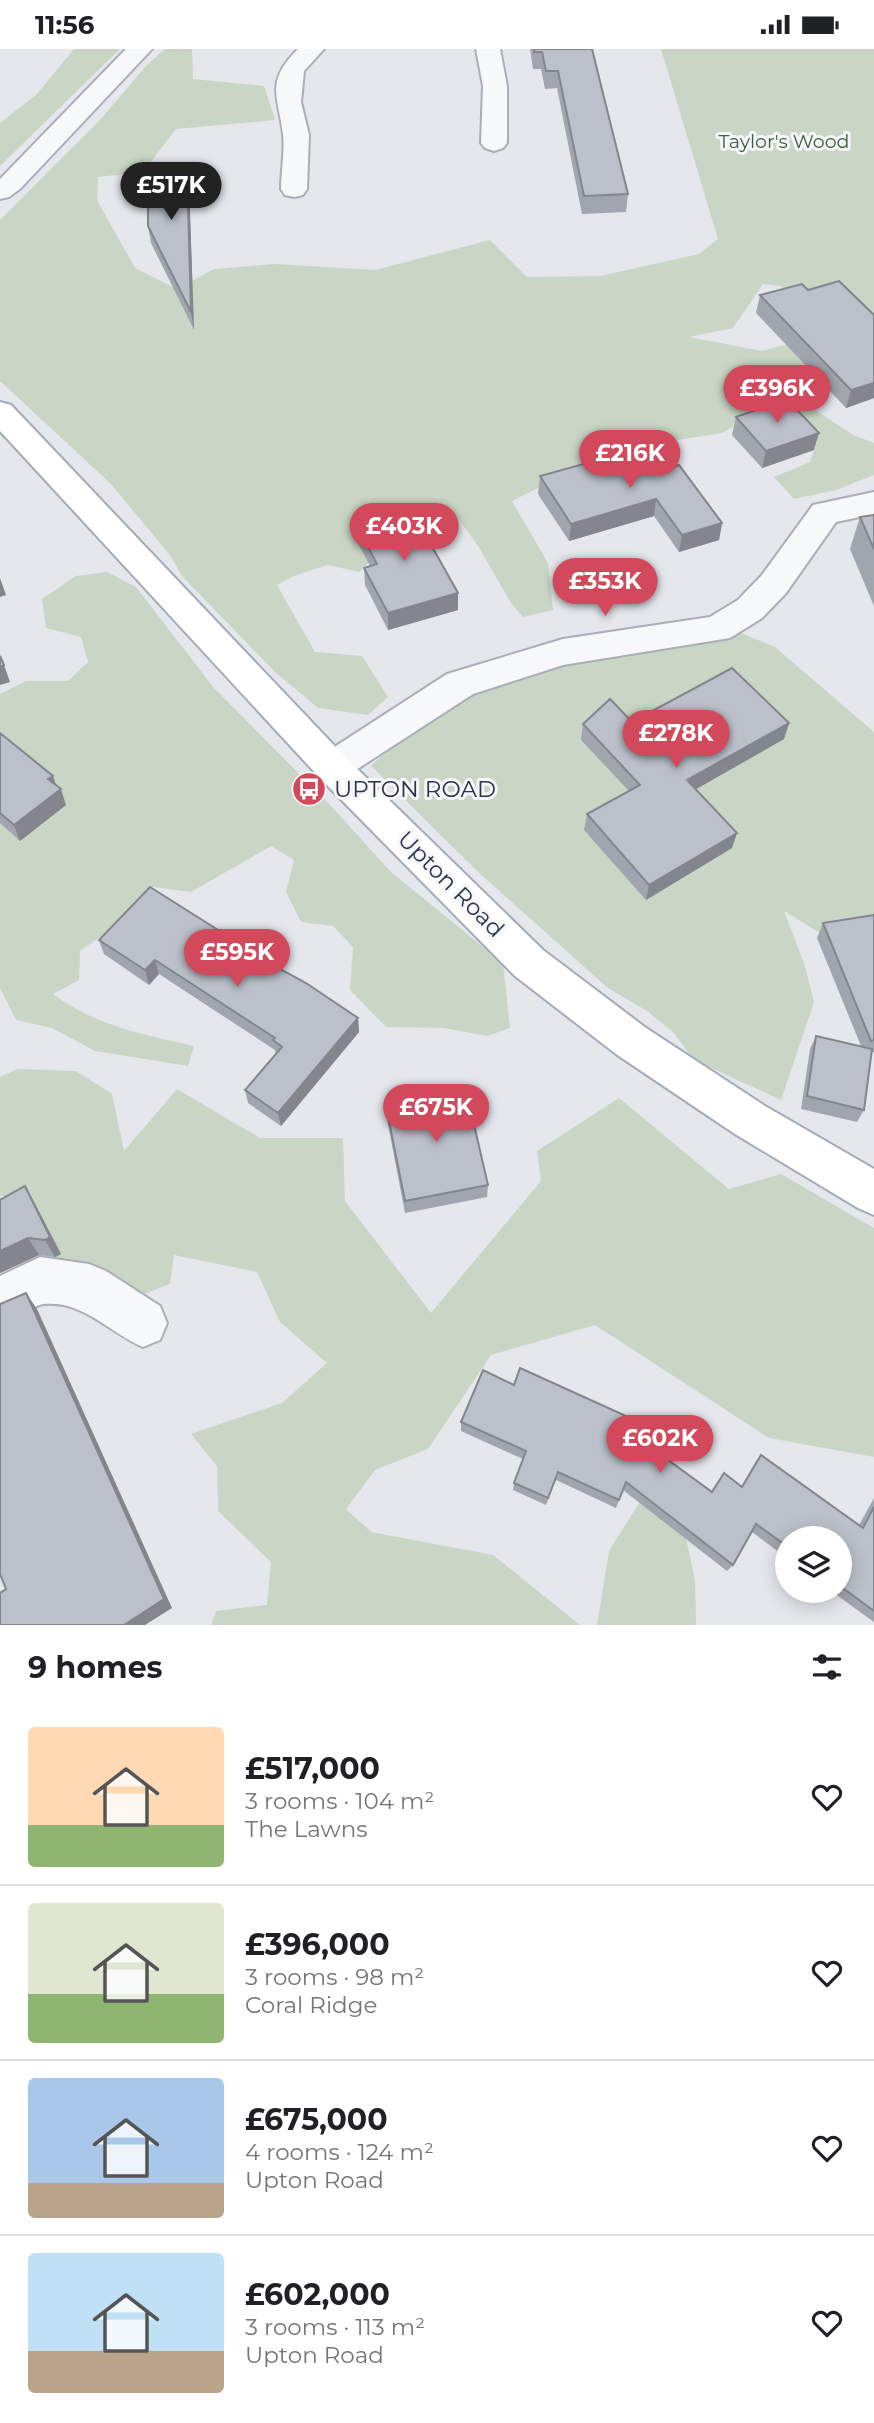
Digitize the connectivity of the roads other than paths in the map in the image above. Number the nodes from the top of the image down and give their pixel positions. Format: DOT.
graph roads {
  1 [pos="140,49"];
  2 [pos="312,49"];
  3 [pos="488,49"];
  4 [pos="494,143"];
  5 [pos="294,188"];
  6 [pos="0,191"];
  7 [pos="0,412"];
  8 [pos="874,503"];
  9 [pos="332,767"];
  10 [pos="874,1193"];
  11 [pos="0,1301"];
  12 [pos="143,1323"];
  1 -- 6 [label="street"];
  2 -- 5 [label="street"];
  3 -- 4 [label="street"];
  7 -- 9 [label="main road, Upton Road"];
  8 -- 9 [label="street"];
  9 -- 10 [label="main road, Upton Road"];
  11 -- 12 [label="street"];
}
